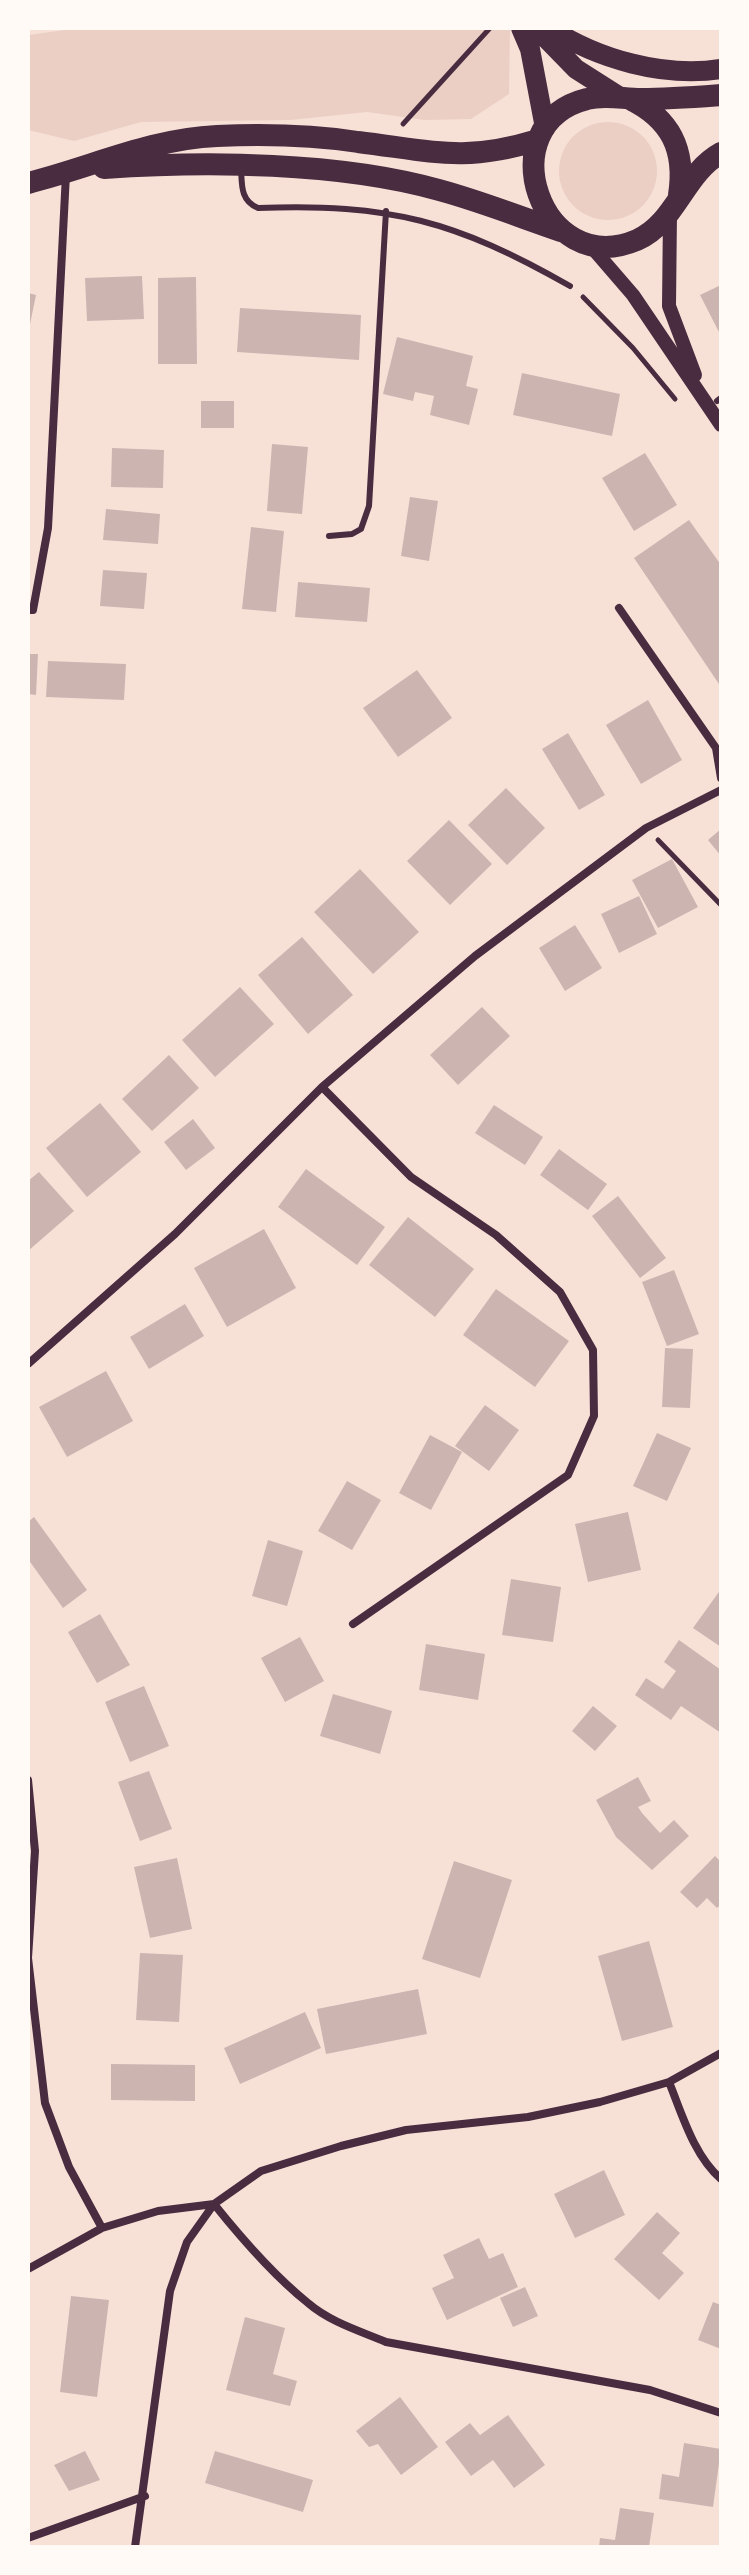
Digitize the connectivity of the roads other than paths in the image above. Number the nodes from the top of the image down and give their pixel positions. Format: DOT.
graph roads {
  1 [pos="521,28"];
  2 [pos="536,28"];
  3 [pos="550,28"];
  4 [pos="717,69"];
  5 [pos="721,95"];
  6 [pos="624,98"];
  7 [pos="542,134"];
  8 [pos="721,153"];
  9 [pos="240,164"];
  10 [pos="72,172"];
  11 [pos="28,183"];
  12 [pos="674,204"];
  13 [pos="386,211"];
  14 [pos="566,233"];
  15 [pos="589,244"];
  16 [pos="570,286"];
  17 [pos="716,402"];
  18 [pos="721,425"];
  19 [pos="329,536"];
  20 [pos="619,608"];
  21 [pos="28,610"];
  22 [pos="721,778"];
  23 [pos="721,790"];
  24 [pos="322,1087"];
  25 [pos="28,1364"];
  26 [pos="353,1624"];
  27 [pos="28,1780"];
  28 [pos="28,1958"];
  29 [pos="721,2053"];
  30 [pos="669,2082"];
  31 [pos="721,2179"];
  32 [pos="214,2204"];
  33 [pos="102,2228"];
  34 [pos="28,2269"];
  35 [pos="721,2413"];
  36 [pos="145,2496"];
  37 [pos="28,2538"];
  38 [pos="135,2547"];
  1 -- 7 [label="main road"];
  2 -- 6 [label="main road"];
  3 -- 4 [label="main road"];
  5 -- 6 [label="highway"];
  6 -- 7 [label="highway"];
  6 -- 12 [label="highway"];
  7 -- 10 [label="highway"];
  7 -- 14 [label="highway"];
  8 -- 12 [label="highway"];
  9 -- 10 [label="highway"];
  9 -- 13 [label="lane"];
  9 -- 14 [label="highway"];
  10 -- 11 [label="highway"];
  10 -- 21 [label="street"];
  12 -- 15 [label="highway"];
  12 -- 17 [label="street"];
  13 -- 16 [label="lane"];
  13 -- 19 [label="lane"];
  14 -- 15 [label="highway"];
  15 -- 17 [label="street"];
  17 -- 18 [label="street"];
  20 -- 22 [label="street"];
  23 -- 24 [label="street"];
  24 -- 25 [label="street"];
  24 -- 26 [label="street"];
  27 -- 28 [label="street"];
  28 -- 33 [label="street"];
  29 -- 30 [label="street"];
  30 -- 31 [label="street"];
  30 -- 32 [label="street"];
  32 -- 33 [label="street"];
  32 -- 35 [label="street"];
  32 -- 36 [label="street"];
  33 -- 34 [label="street"];
  36 -- 37 [label="street"];
  36 -- 38 [label="street"];
}
